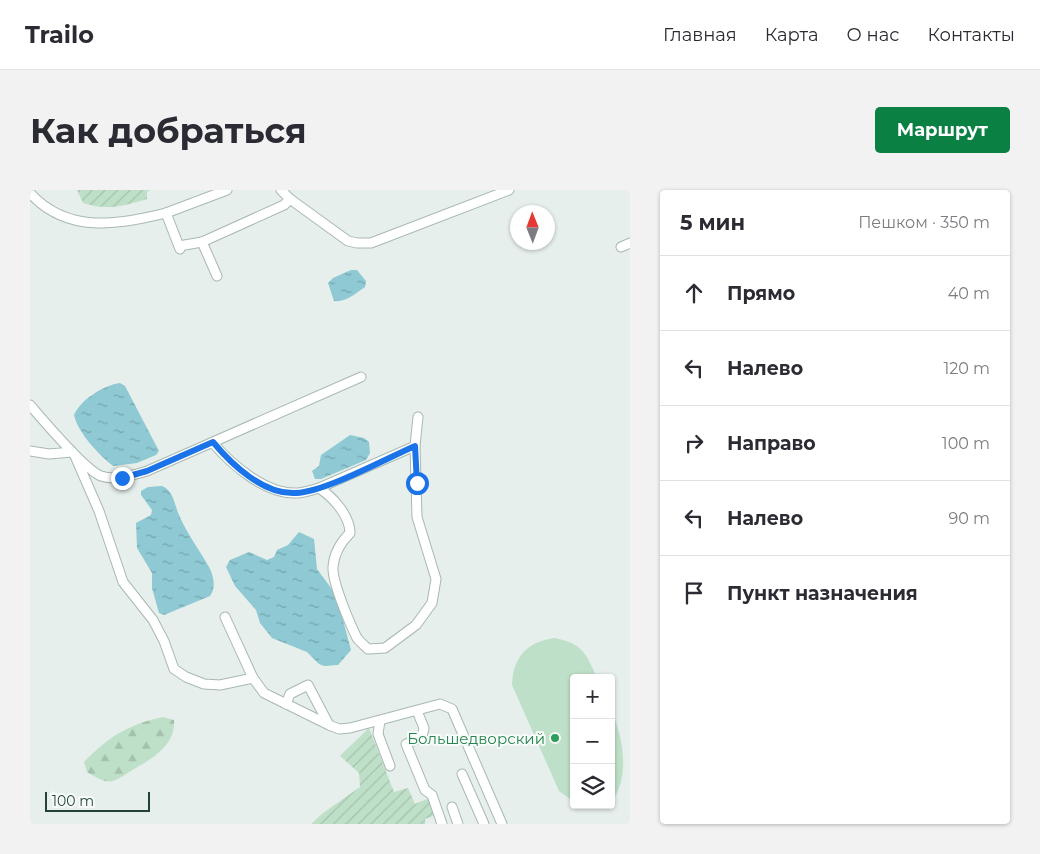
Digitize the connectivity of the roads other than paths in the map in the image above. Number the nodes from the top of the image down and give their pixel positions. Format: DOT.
graph roads {
  1 [pos="227,190"];
  2 [pos="281,190"];
  3 [pos="509,190"];
  4 [pos="30,193"];
  5 [pos="290,199"];
  6 [pos="166,213"];
  7 [pos="202,242"];
  8 [pos="217,276"];
  9 [pos="361,377"];
  10 [pos="30,405"];
  11 [pos="418,417"];
  12 [pos="213,442"];
  13 [pos="415,446"];
  14 [pos="30,451"];
  15 [pos="72,452"];
  16 [pos="319,488"];
  17 [pos="226,618"];
  18 [pos="253,678"];
  19 [pos="286,704"];
  20 [pos="417,711"];
  21 [pos="380,722"];
  22 [pos="329,725"];
  23 [pos="390,766"];
  24 [pos="462,774"];
  25 [pos="452,807"];
  26 [pos="442,824"];
  27 [pos="458,824"];
  28 [pos="484,824"];
  29 [pos="502,824"];
  1 -- 6 [label="street"];
  2 -- 5 [label="street"];
  3 -- 5 [label="street"];
  4 -- 6 [label="street"];
  5 -- 7 [label="street"];
  6 -- 7 [label="street"];
  7 -- 8 [label="street"];
  9 -- 12 [label="street"];
  10 -- 15 [label="street"];
  11 -- 13 [label="street"];
  12 -- 15 [label="street"];
  12 -- 16 [label="street"];
  13 -- 16 [label="street"];
  13 -- 16 [label="street"];
  14 -- 15 [label="street"];
  15 -- 18 [label="street"];
  17 -- 18 [label="street"];
  18 -- 19 [label="street"];
  19 -- 22 [label="street"];
  19 -- 22 [label="street"];
  20 -- 21 [label="street"];
  20 -- 26 [label="street"];
  20 -- 29 [label="street"];
  21 -- 22 [label="street"];
  21 -- 23 [label="street"];
  24 -- 28 [label="street"];
  25 -- 27 [label="street"];
}
